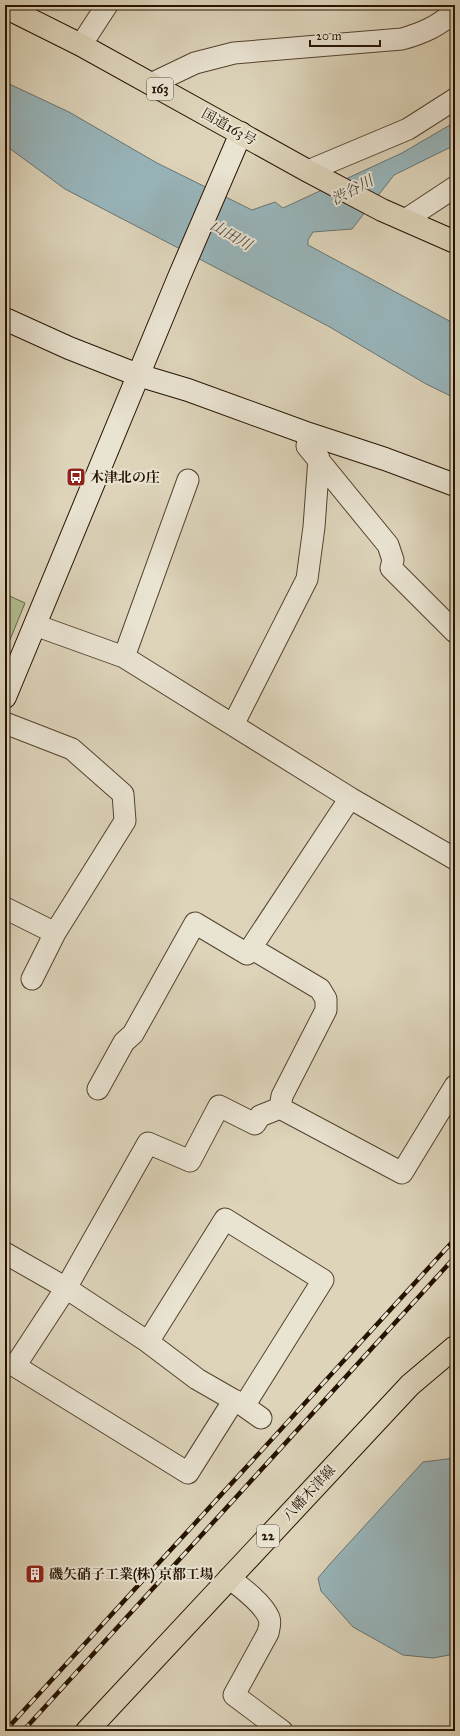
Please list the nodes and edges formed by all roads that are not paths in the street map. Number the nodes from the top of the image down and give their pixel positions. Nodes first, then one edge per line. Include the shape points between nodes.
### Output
1 (107, 5) edge
2 (5, 7) edge
3 (455, 11) edge
4 (81, 45) junction
5 (151, 84) junction
6 (455, 99) edge
7 (241, 133) junction
8 (311, 173) junction
9 (455, 188) edge
10 (405, 220) junction
11 (455, 242) edge
12 (5, 319) edge
13 (138, 375) junction
14 (308, 434) junction
15 (319, 458) junction
16 (188, 480) dead end
17 (455, 485) edge
18 (36, 625) junction
19 (455, 632) edge
20 (124, 657) junction
21 (5, 697) edge
22 (5, 723) edge
23 (233, 725) junction
24 (350, 798) junction
25 (455, 859) edge
26 (5, 908) edge
27 (55, 933) junction
28 (251, 948) junction
29 (32, 979) dead end
30 (455, 1086) edge
31 (98, 1089) dead end
32 (280, 1108) junction
33 (5, 1253) edge
34 (66, 1288) junction
35 (148, 1342) junction
36 (455, 1347) edge
37 (239, 1403) junction
38 (262, 1418) dead end
39 (229, 1578) junction
40 (89, 1730) edge
41 (282, 1731) edge

1 - 4 street
2 - 4 main road, 国道163号 / 163
3 - 5 street via 423,33 402,39 234,53 195,63
4 - 5 main road, 国道163号 / 163
5 - 7 main road, 国道163号 / 163
6 - 8 street via 408,129
7 - 8 main road, 国道163号 / 163
7 - 13 street
8 - 10 main road, 国道163号 / 163
9 - 10 street
10 - 11 main road, 国道163号 / 163
12 - 13 street
13 - 14 street via 188,390
13 - 18 street
14 - 15 street via 307,446
14 - 17 street
15 - 19 street via 388,545 393,560 391,568
15 - 23 street via 307,579
16 - 20 street
18 - 20 street
18 - 21 street
20 - 23 street
22 - 27 street via 72,749 123,794 125,821
23 - 24 street
24 - 25 street
24 - 28 street
26 - 27 street
27 - 29 street
28 - 31 street via 247,954 195,923 133,1034 124,1042
28 - 32 street via 320,989 326,999 326,1010 282,1096
30 - 32 street via 402,1173
32 - 34 street via 260,1116 256,1124 219,1106 190,1160 148,1143
33 - 34 street
34 - 35 street
34 - 37 street via 15,1366 188,1473
35 - 37 street via 196,1379
35 - 37 street via 225,1219 323,1280
36 - 39 main road, 八幡木津線 / 22 via 410,1385
37 - 38 street
39 - 40 main road, 八幡木津線 / 22
39 - 41 street via 265,1611 270,1625 234,1695

